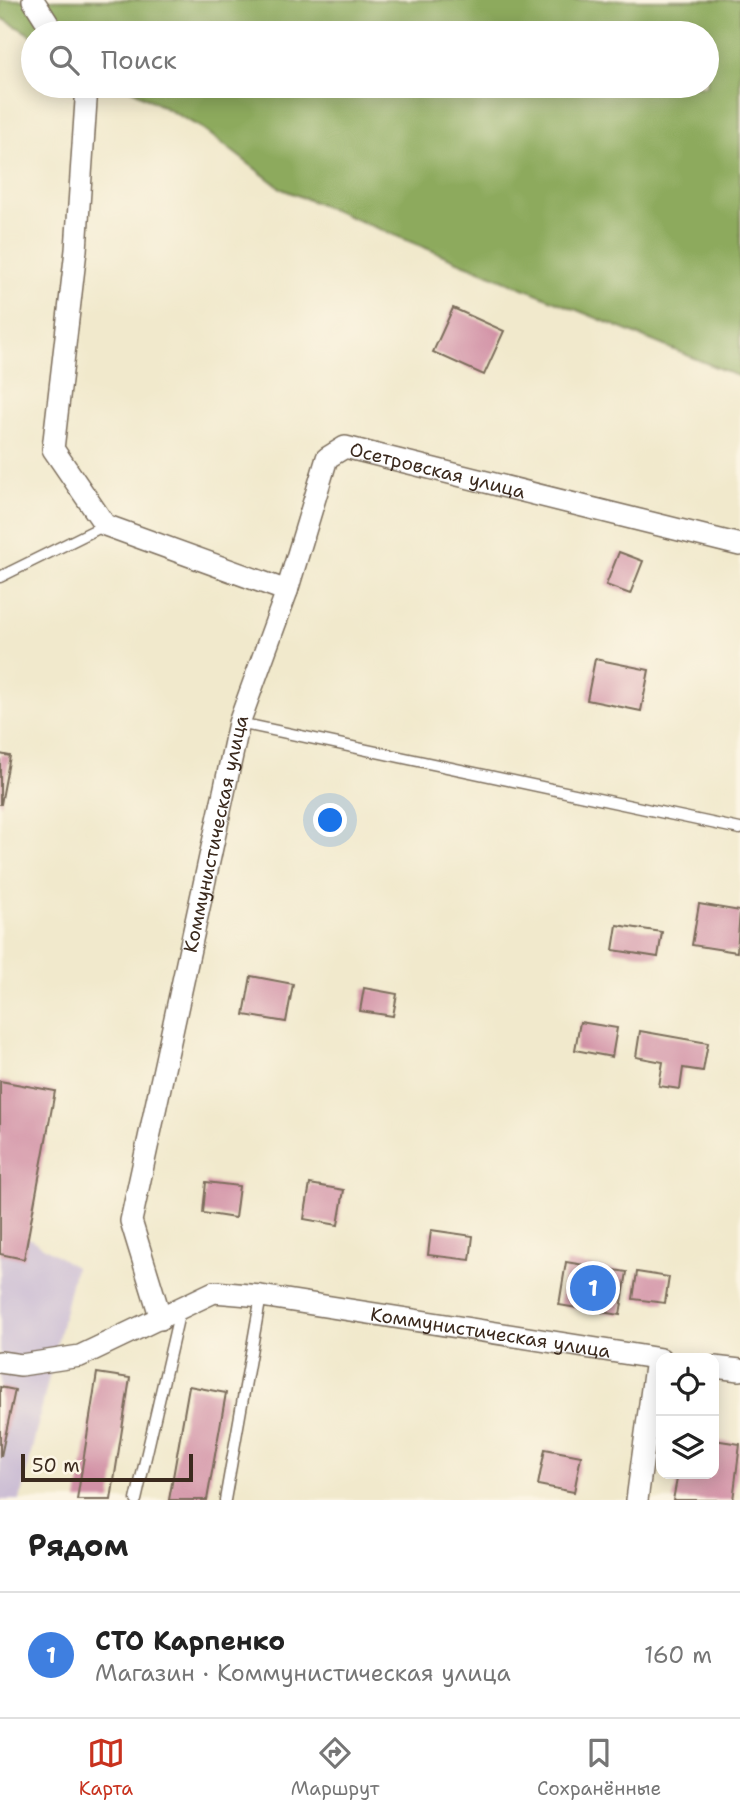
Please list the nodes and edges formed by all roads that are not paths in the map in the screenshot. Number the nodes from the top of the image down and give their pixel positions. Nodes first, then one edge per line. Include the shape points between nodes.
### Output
1 (33, 0) edge
2 (46, 21) edge
3 (86, 98) edge
4 (105, 525) junction
5 (740, 545) edge
6 (0, 576) edge
7 (287, 591) junction
8 (239, 723) junction
9 (740, 830) edge
10 (261, 1296) junction
11 (170, 1314) junction
12 (656, 1359) edge
13 (0, 1362) edge
14 (719, 1368) edge
15 (740, 1370) edge
16 (656, 1378) edge
17 (136, 1500) edge
18 (225, 1500) edge
19 (637, 1500) edge

1 - 2 street
3 - 4 street via 76,250 53,449
4 - 6 lane
4 - 7 street
5 - 7 street, Осетровская улица via 345,447 327,458
7 - 8 street, Осетровская улица
8 - 9 lane, Коммунистическая улица
8 - 11 street, Коммунистическая улица via 131,1221
10 - 11 street, Коммунистическая улица via 214,1292
10 - 12 street, Коммунистическая улица
10 - 18 lane
11 - 13 street, Коммунистическая улица via 80,1356 21,1365
11 - 17 lane
14 - 15 street
16 - 19 street

